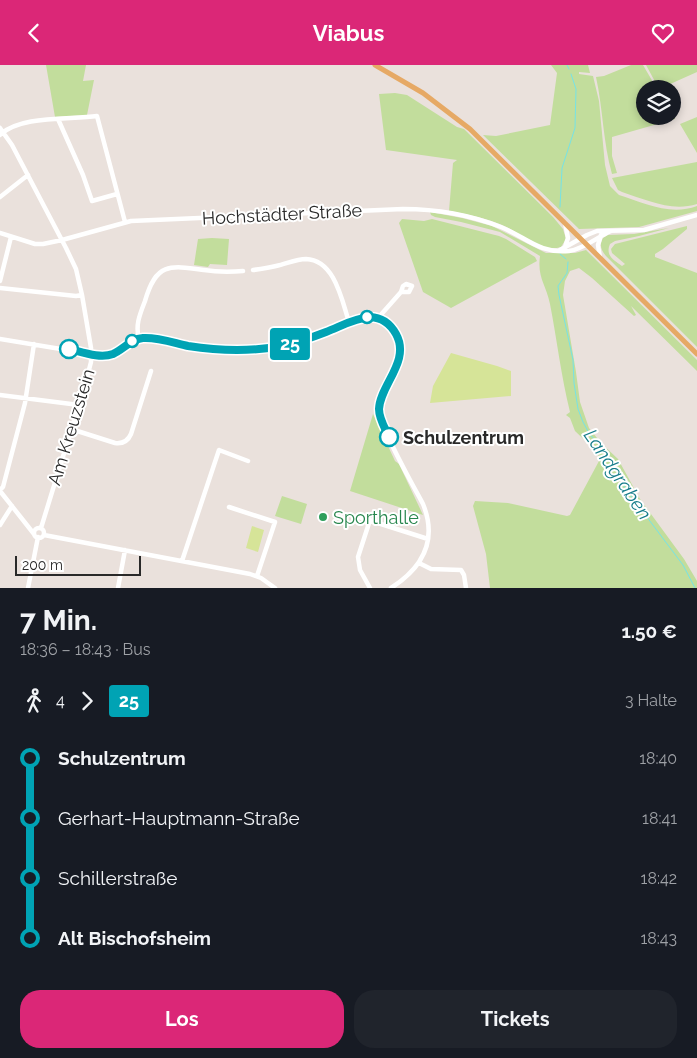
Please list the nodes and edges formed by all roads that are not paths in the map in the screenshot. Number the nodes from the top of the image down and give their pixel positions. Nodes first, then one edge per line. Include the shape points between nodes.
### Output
1 (375, 65) edge
2 (58, 119) junction
3 (1, 132) edge
4 (28, 175) junction
5 (117, 194) junction
6 (0, 197) edge
7 (697, 215) edge
8 (126, 222) junction
9 (564, 222) junction
10 (611, 231) junction
11 (0, 233) edge
12 (601, 235) junction
13 (11, 237) junction
14 (581, 238) junction
15 (62, 240) junction
16 (587, 244) junction
17 (562, 249) junction
18 (600, 257) junction
19 (253, 270) dead end
20 (243, 271) dead end
21 (0, 281) edge
22 (0, 287) edge
23 (401, 292) dead end
24 (82, 295) junction
25 (378, 318) junction
26 (349, 322) junction
27 (0, 339) edge
28 (139, 339) junction
29 (34, 344) junction
30 (91, 354) junction
31 (697, 354) edge
32 (150, 371) dead end
33 (0, 395) edge
34 (26, 397) junction
35 (79, 405) junction
36 (71, 429) junction
37 (248, 461) dead end
38 (0, 490) edge
39 (12, 506) junction
40 (229, 507) dead end
41 (360, 517) dead end
42 (370, 520) junction
43 (24, 521) junction
44 (0, 525) edge
45 (39, 528) junction
46 (44, 535) junction
47 (36, 536) junction
48 (428, 539) junction
49 (125, 550) junction
50 (182, 561) junction
51 (419, 563) junction
52 (257, 576) junction
53 (395, 587) edge
54 (28, 588) edge
55 (118, 588) edge
56 (274, 588) edge
57 (370, 588) edge
58 (466, 588) edge

1 - 9 main road via 423,93 470,129
2 - 3 street via 22,124
2 - 5 street via 92,201
2 - 5 street via 97,116
3 - 4 street, Am Kreuzstein
4 - 6 street
4 - 15 street, Am Kreuzstein
5 - 8 street
7 - 10 street via 644,230
8 - 15 street, Hochstädter Straße
8 - 17 street, Hochstädter Straße via 413,209 476,219 505,229 543,249
9 - 14 main road
9 - 17 street via 568,238
10 - 12 street, Hochstädter Straße
10 - 14 street via 597,231
11 - 13 street, Hochstädter Straße
12 - 16 street, Hochstädter Straße
12 - 18 street via 598,242
13 - 15 street, Hochstädter Straße via 38,244
13 - 21 street
14 - 16 main road
14 - 17 street
15 - 24 street, Am Kreuzstein via 74,262
16 - 17 street, Hochstädter Straße via 572,250
16 - 18 main road
18 - 31 main road
19 - 26 street via 302,259 316,261 334,280
20 - 28 street via 178,267 160,273 152,281 137,325
22 - 24 street
23 - 25 street
24 - 30 street, Am Kreuzstein
25 - 26 street via 366,317
25 - 48 street via 396,333 400,350 394,373 380,402 379,413 426,510
26 - 28 street via 304,340 255,349 212,349
27 - 29 street
28 - 30 street via 111,355
29 - 30 street
29 - 34 street
30 - 35 street, Am Kreuzstein
32 - 36 street via 126,441 115,443
33 - 34 street
34 - 35 street
34 - 38 street
35 - 36 street, Am Kreuzstein
36 - 45 street, Am Kreuzstein
37 - 50 street via 219,450
38 - 39 street
39 - 43 street
39 - 44 street
40 - 52 street via 275,522
41 - 42 street
42 - 48 street
42 - 57 street via 358,557 360,570
43 - 45 street
43 - 47 street
45 - 46 street
45 - 47 street, Am Kreuzstein
46 - 47 street
46 - 49 street
47 - 54 street
48 - 51 street
49 - 50 street
49 - 55 street
50 - 52 street
51 - 53 street
51 - 58 street via 431,569 461,570
52 - 56 street

